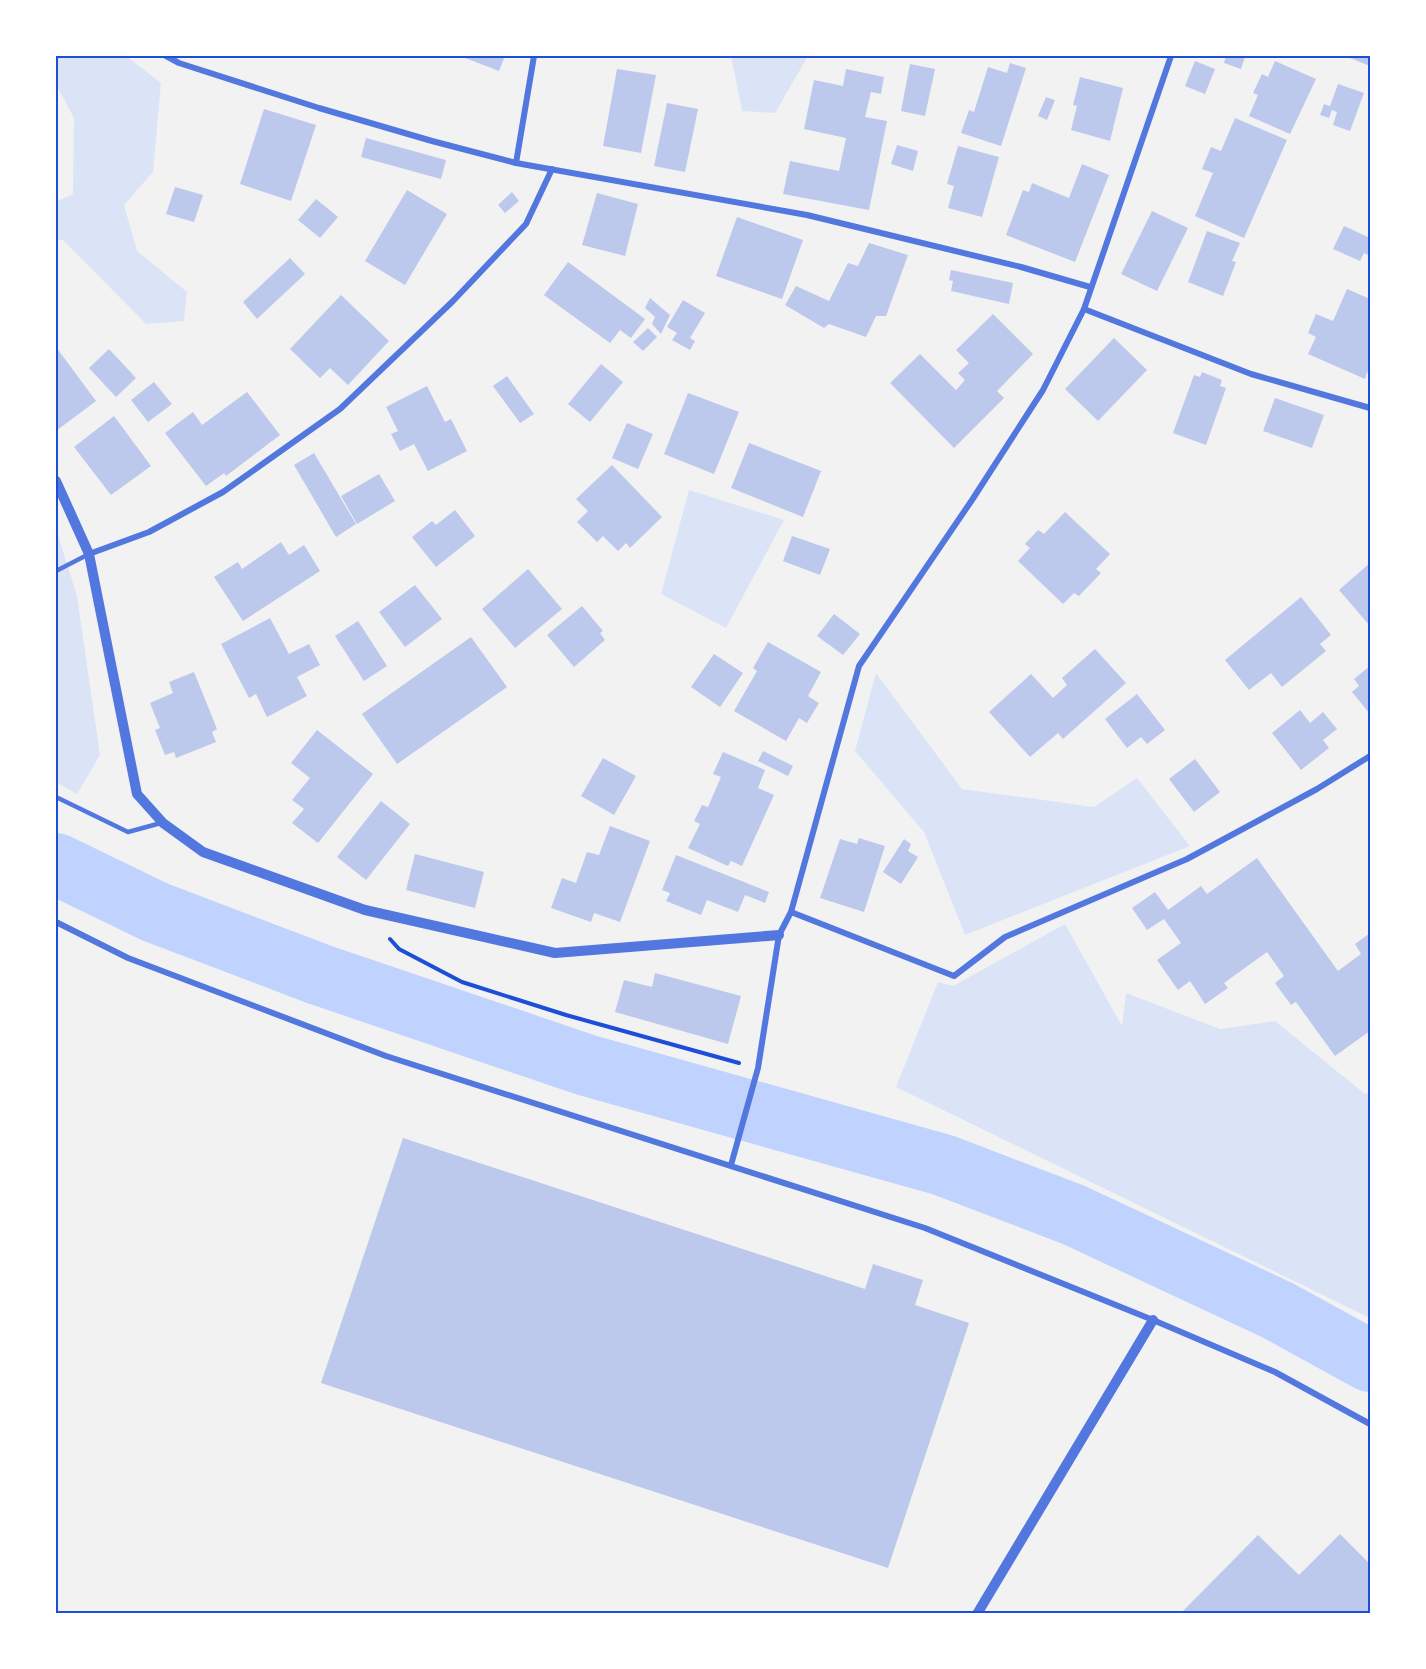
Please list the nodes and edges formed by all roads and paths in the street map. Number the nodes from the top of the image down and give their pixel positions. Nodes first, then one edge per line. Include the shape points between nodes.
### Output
1 (166, 56) edge
2 (534, 56) edge
3 (1171, 56) edge
4 (516, 163) junction
5 (552, 170) junction
6 (1090, 287) junction
7 (1084, 309) junction
8 (1371, 408) edge
9 (56, 481) edge
10 (89, 554) junction
11 (56, 572) edge
12 (1371, 756) edge
13 (56, 797) edge
14 (163, 822) junction
15 (365, 910) junction
16 (791, 912) junction
17 (56, 922) edge
18 (780, 935) junction
19 (758, 1068) junction
20 (731, 1165) junction
21 (1153, 1320) junction
22 (1371, 1424) edge
23 (978, 1614) edge

1 - 4 street via 319,108
2 - 4 street
3 - 6 street
4 - 5 street
5 - 6 street via 807,215
5 - 10 street via 526,224 453,301 340,409 224,492 149,532
6 - 7 street
7 - 8 street via 1251,374
7 - 16 street via 1043,390 859,666
9 - 10 street
10 - 11 lane
10 - 14 street via 137,794
12 - 16 street via 1188,859 1005,937 954,975
13 - 14 lane via 128,832
14 - 15 street via 203,852
15 - 18 street via 555,954
15 - 19 path via 399,950 462,982
16 - 18 street
17 - 20 street via 128,957 386,1056
18 - 19 street
19 - 20 street
20 - 21 street via 925,1228
21 - 22 street via 1275,1372
21 - 23 street

